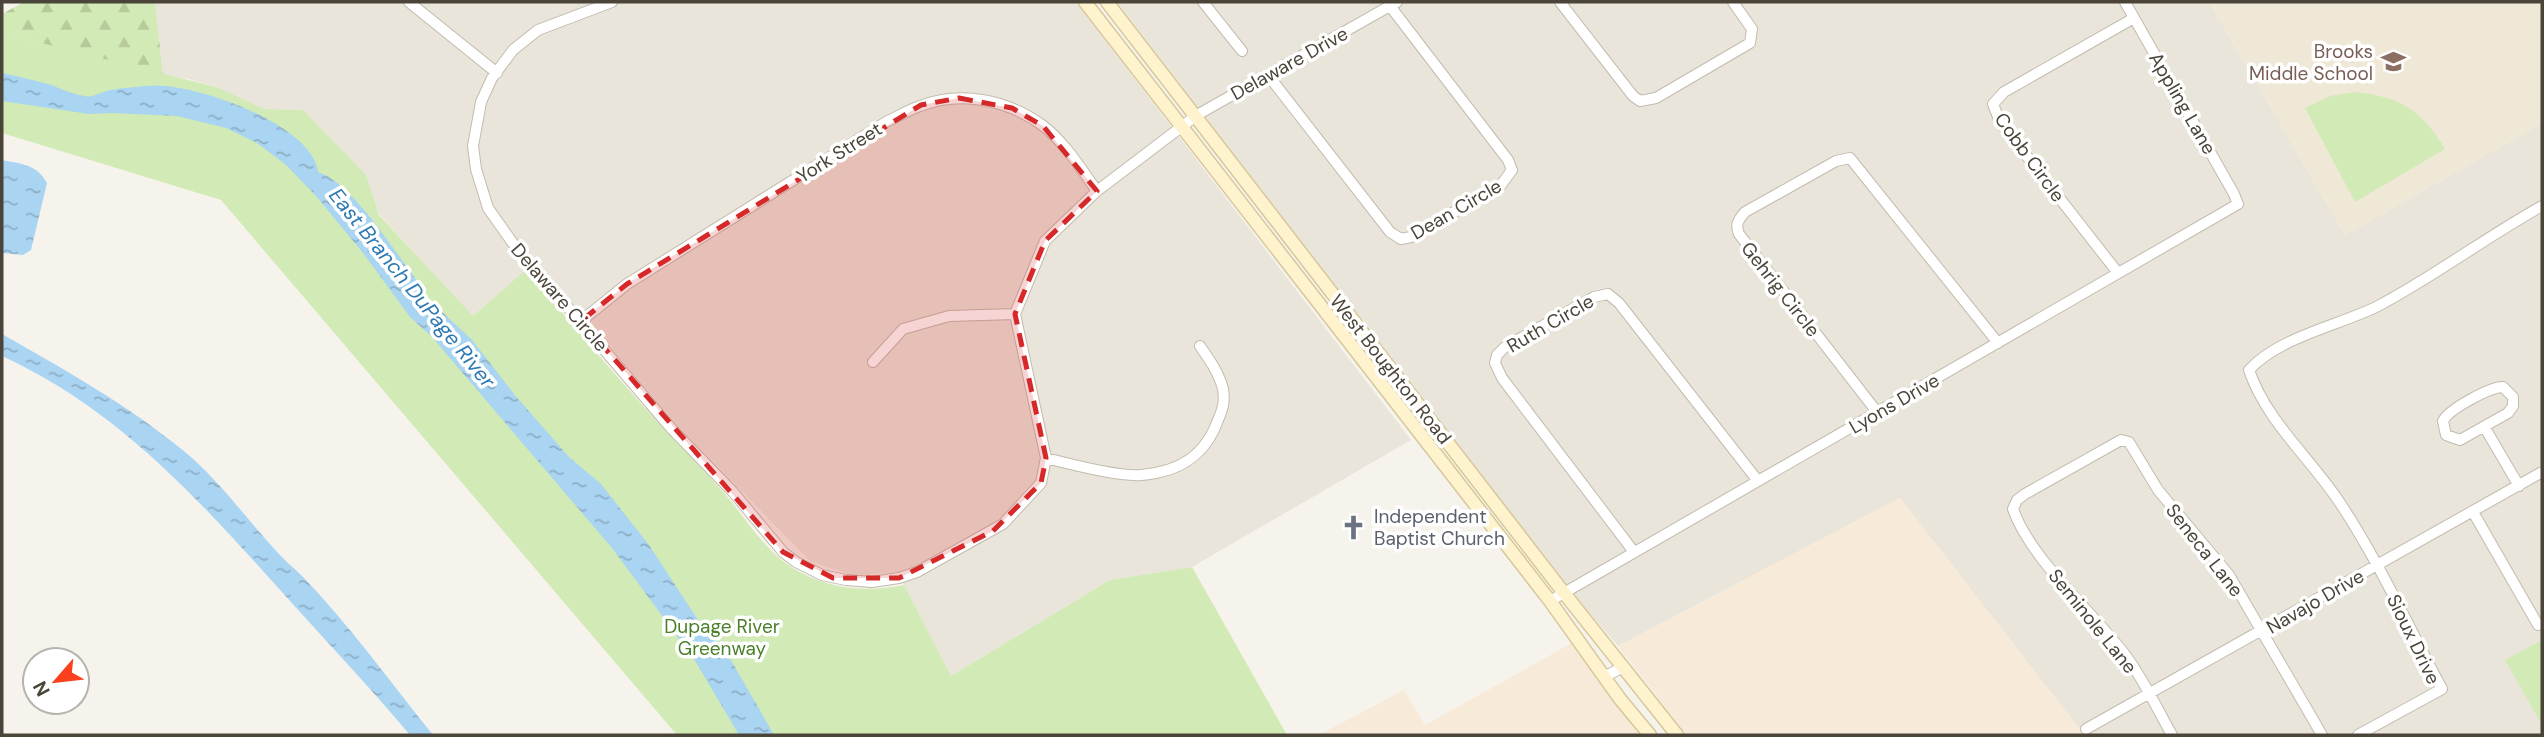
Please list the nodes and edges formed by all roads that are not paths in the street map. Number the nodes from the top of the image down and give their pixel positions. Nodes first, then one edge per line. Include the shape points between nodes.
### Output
1 (409, 2) edge
2 (612, 2) edge
3 (1085, 2) edge
4 (1107, 2) edge
5 (1203, 2) edge
6 (1560, 2) edge
7 (1733, 2) edge
8 (2125, 2) edge
9 (1393, 4) edge
10 (2134, 18) junction
11 (1242, 51) dead end
12 (497, 73) junction
13 (1268, 75) junction
14 (1197, 115) junction
15 (1182, 126) junction
16 (1097, 191) junction
17 (2238, 204) joint
18 (2542, 206) edge
19 (2118, 274) junction
20 (1014, 314) junction
21 (581, 321) junction
22 (1998, 343) junction
23 (1200, 346) dead end
24 (873, 362) dead end
25 (1877, 412) junction
26 (2485, 428) junction
27 (1046, 458) junction
28 (2542, 472) edge
29 (1758, 481) junction
30 (2519, 486) junction
31 (1486, 492) junction
32 (1470, 499) junction
33 (2013, 509) joint
34 (2473, 512) junction
35 (1634, 552) junction
36 (2377, 566) junction
37 (1564, 593) junction
38 (1550, 601) junction
39 (2538, 625) dead end
40 (2264, 631) junction
41 (1623, 667) junction
42 (1604, 677) junction
43 (2149, 695) junction
44 (2086, 729) dead end
45 (1650, 735) edge
46 (1677, 735) edge
47 (2172, 735) edge
48 (2322, 735) edge
49 (2358, 735) edge

1 - 12 street
2 - 12 street, Delaware Circle via 538,30 513,50
3 - 15 main road, West Boughton Road
4 - 14 main road, West Boughton Road
5 - 11 street
6 - 7 street via 1640,101 1656,98 1750,43 1752,29
8 - 10 street, Appling Lane
9 - 13 street, Delaware Drive
9 - 13 street, Dean Circle via 1512,170 1502,185 1411,237 1401,239 1391,232
10 - 17 street, Appling Lane
10 - 19 street, Cobb Circle via 2004,92 1993,104 2000,122
12 - 21 street, Delaware Circle via 481,102 473,146 488,208
13 - 14 street, Delaware Drive
14 - 15 street, Delaware Drive
14 - 31 main road, West Boughton Road
15 - 16 street
15 - 32 main road, West Boughton Road
16 - 20 street via 1045,241
16 - 21 street, York Street via 1043,126 1012,108 989,100 959,98 921,105 886,122 639,277
17 - 19 street, Lyons Drive
18 - 36 street, Sioux Drive via 2443,269 2375,307 2296,339 2249,370 2276,425 2301,450 2341,505
19 - 22 street, Lyons Drive
20 - 24 street via 949,316 903,329
20 - 27 street
21 - 27 street, Delaware Circle via 783,552 833,578 872,582 936,564 993,531 1041,483
22 - 25 street, Lyons Drive
22 - 25 street, Gehrig Circle via 1850,158 1836,161 1745,212 1736,228
23 - 27 street via 1214,368 1224,405 1205,446 1190,462 1139,476
25 - 29 street, Lyons Drive
26 - 26 street via 2455,440 2446,435 2443,421 2448,413 2494,388 2507,390 2513,397 2511,410
26 - 30 street
28 - 30 street, Navajo Drive
29 - 35 street, Lyons Drive
29 - 35 street, Ruth Circle via 1608,294 1594,297 1505,347 1495,362 1502,378
30 - 34 street, Navajo Drive
31 - 32 street
31 - 37 main road, West Boughton Road
32 - 38 main road, West Boughton Road
33 - 40 street, Seneca Lane via 2025,494 2126,439 2158,491 2229,575
33 - 43 street, Seminole Lane via 2028,540 2127,658
34 - 36 street, Navajo Drive
34 - 39 street
35 - 37 street, Lyons Drive
36 - 40 street, Navajo Drive
36 - 49 street, Sioux Drive via 2442,689
37 - 38 street, Lyons Drive
37 - 41 main road, West Boughton Road
38 - 42 main road, West Boughton Road
40 - 43 street, Navajo Drive
40 - 48 street, Seneca Lane
41 - 42 street
41 - 46 main road, West Boughton Road
42 - 45 main road, West Boughton Road
43 - 44 street, Navajo Drive
43 - 47 street, Seminole Lane

